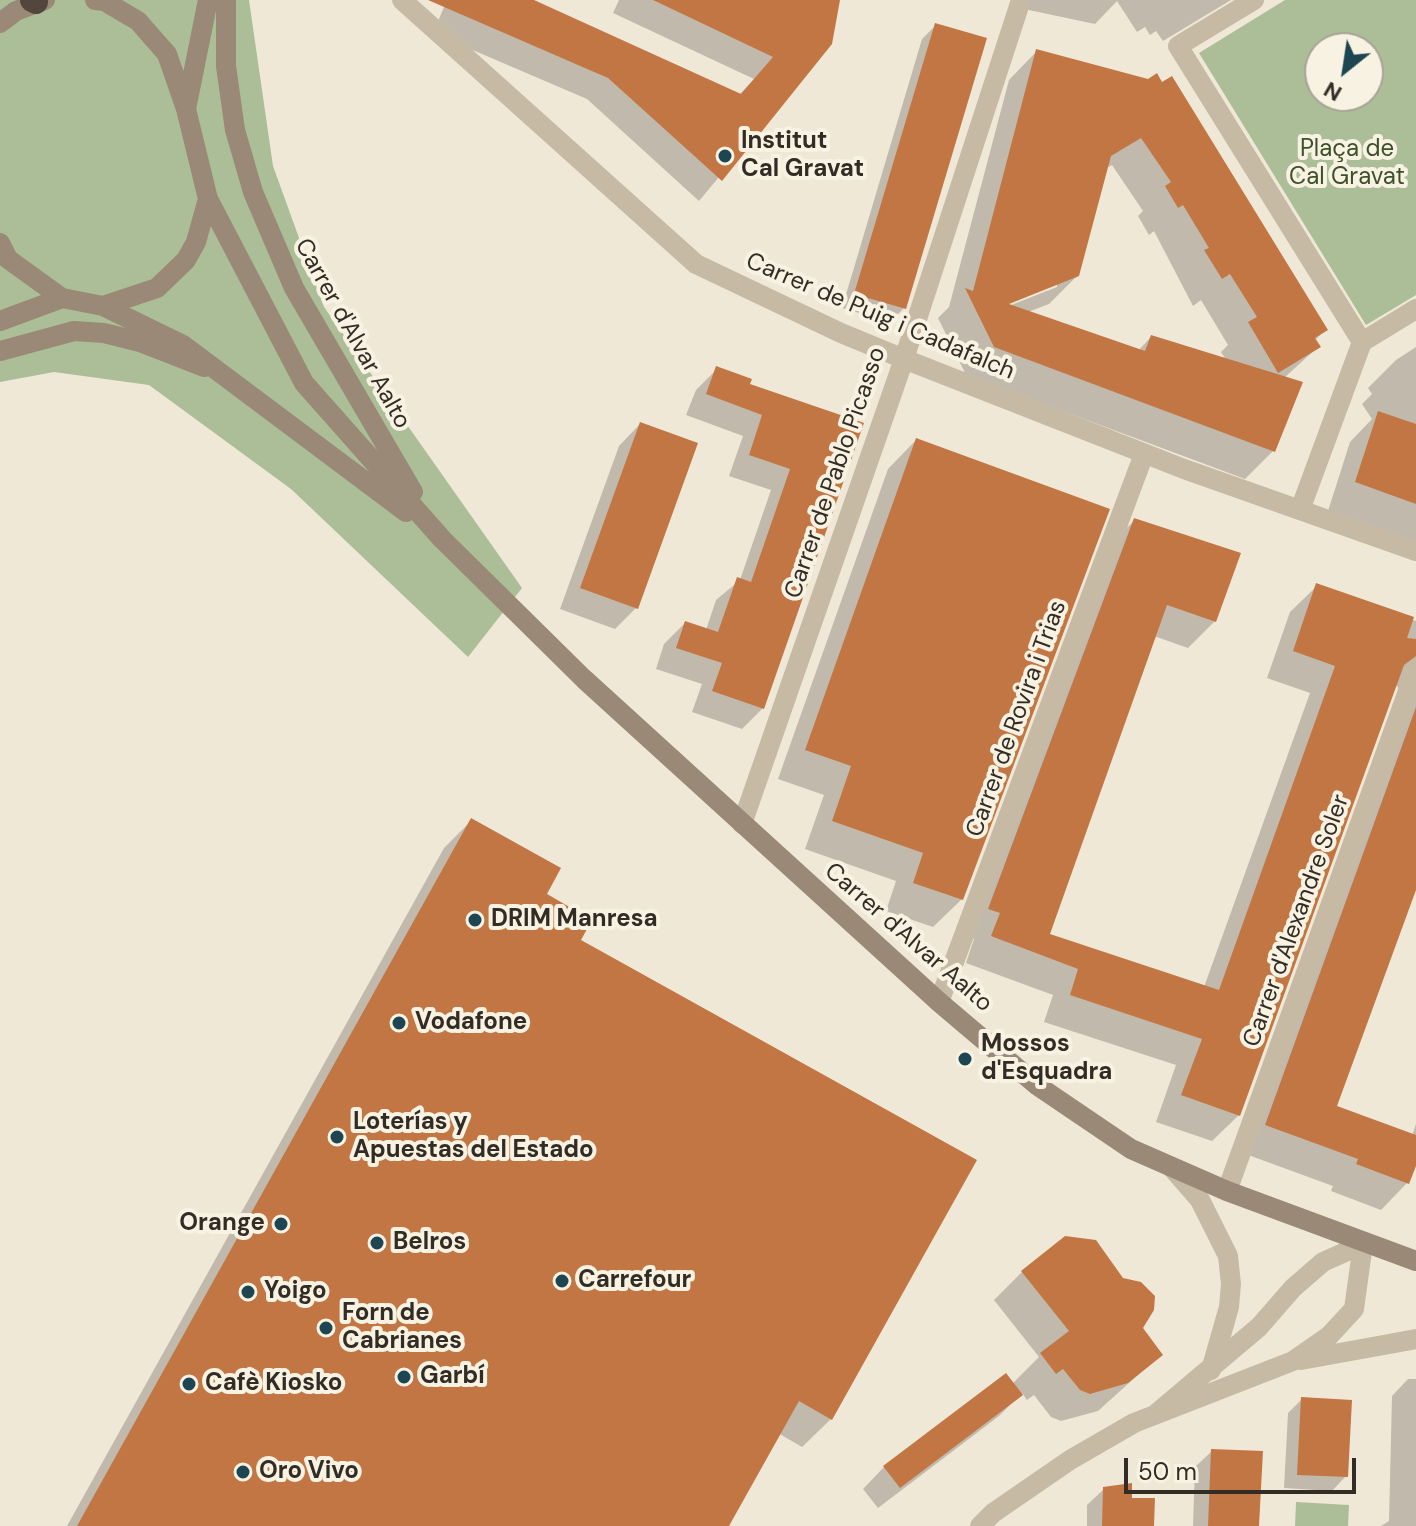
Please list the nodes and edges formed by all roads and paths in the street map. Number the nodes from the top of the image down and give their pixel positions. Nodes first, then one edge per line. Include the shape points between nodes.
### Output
1 (95, 0) edge
2 (208, 0) edge
3 (226, 0) edge
4 (402, 0) edge
5 (1021, 0) edge
6 (1254, 0) edge
7 (38, 1) edge
8 (0, 23) edge
9 (186, 109) junction
10 (208, 199) junction
11 (0, 243) edge
12 (62, 298) junction
13 (103, 306) junction
14 (1416, 309) edge
15 (0, 321) edge
16 (1362, 342) junction
17 (0, 351) edge
18 (904, 359) junction
19 (223, 373) junction
20 (1144, 454) junction
21 (1300, 510) junction
22 (442, 539) junction
23 (1416, 551) edge
24 (1416, 669) edge
25 (742, 824) junction
26 (939, 1002) junction
27 (1173, 1169) junction
28 (1227, 1191) junction
29 (1363, 1244) junction
30 (1411, 1255) edge
31 (1416, 1339) edge
32 (1293, 1361) junction
33 (1210, 1372) junction
34 (1156, 1414) junction
35 (980, 1526) edge

1 - 9 street, Carrer d'Alvar Aalto via 138,21 152,35 167,54
2 - 9 street
3 - 22 street, Carrer d'Alvar Aalto via 226,66 235,130 271,239 323,339
4 - 18 street, Carrer de Puig i Cadafalch via 696,264
5 - 18 street, Carrer de Pablo Picasso
6 - 16 street via 1178,46
7 - 8 street
9 - 10 street, Carrer d'Alvar Aalto
10 - 13 street via 186,260 157,288
10 - 22 street, Carrer d'Alvar Aalto via 304,383
11 - 12 street via 8,259
12 - 13 street
12 - 15 street
13 - 19 street, Carrer d'Alvar Aalto via 183,345
14 - 16 street
16 - 21 street
17 - 19 street via 74,331 104,333
18 - 20 street, Carrer de Puig i Cadafalch
18 - 25 street, Carrer de Pablo Picasso
19 - 22 street, Carrer d'Alvar Aalto
20 - 21 street, Carrer de Puig i Cadafalch
20 - 26 street, Carrer de Rovira i Trias
21 - 23 street, Carrer de Puig i Cadafalch
22 - 25 street, Carrer d'Alvar Aalto
24 - 28 street, Carrer d'Alexandre Soler
25 - 26 street, Carrer d'Alvar Aalto
26 - 27 street, Carrer d'Alvar Aalto via 1038,1086 1131,1149
27 - 28 street, Carrer d'Alvar Aalto
27 - 33 street via 1200,1200 1228,1256 1229,1307
28 - 29 street, Carrer d'Alvar Aalto
29 - 30 street, Carrer d'Alvar Aalto
29 - 32 street via 1354,1309 1342,1325
29 - 33 street via 1323,1262
31 - 32 street
32 - 34 street
33 - 34 street
34 - 35 street via 1070,1460

